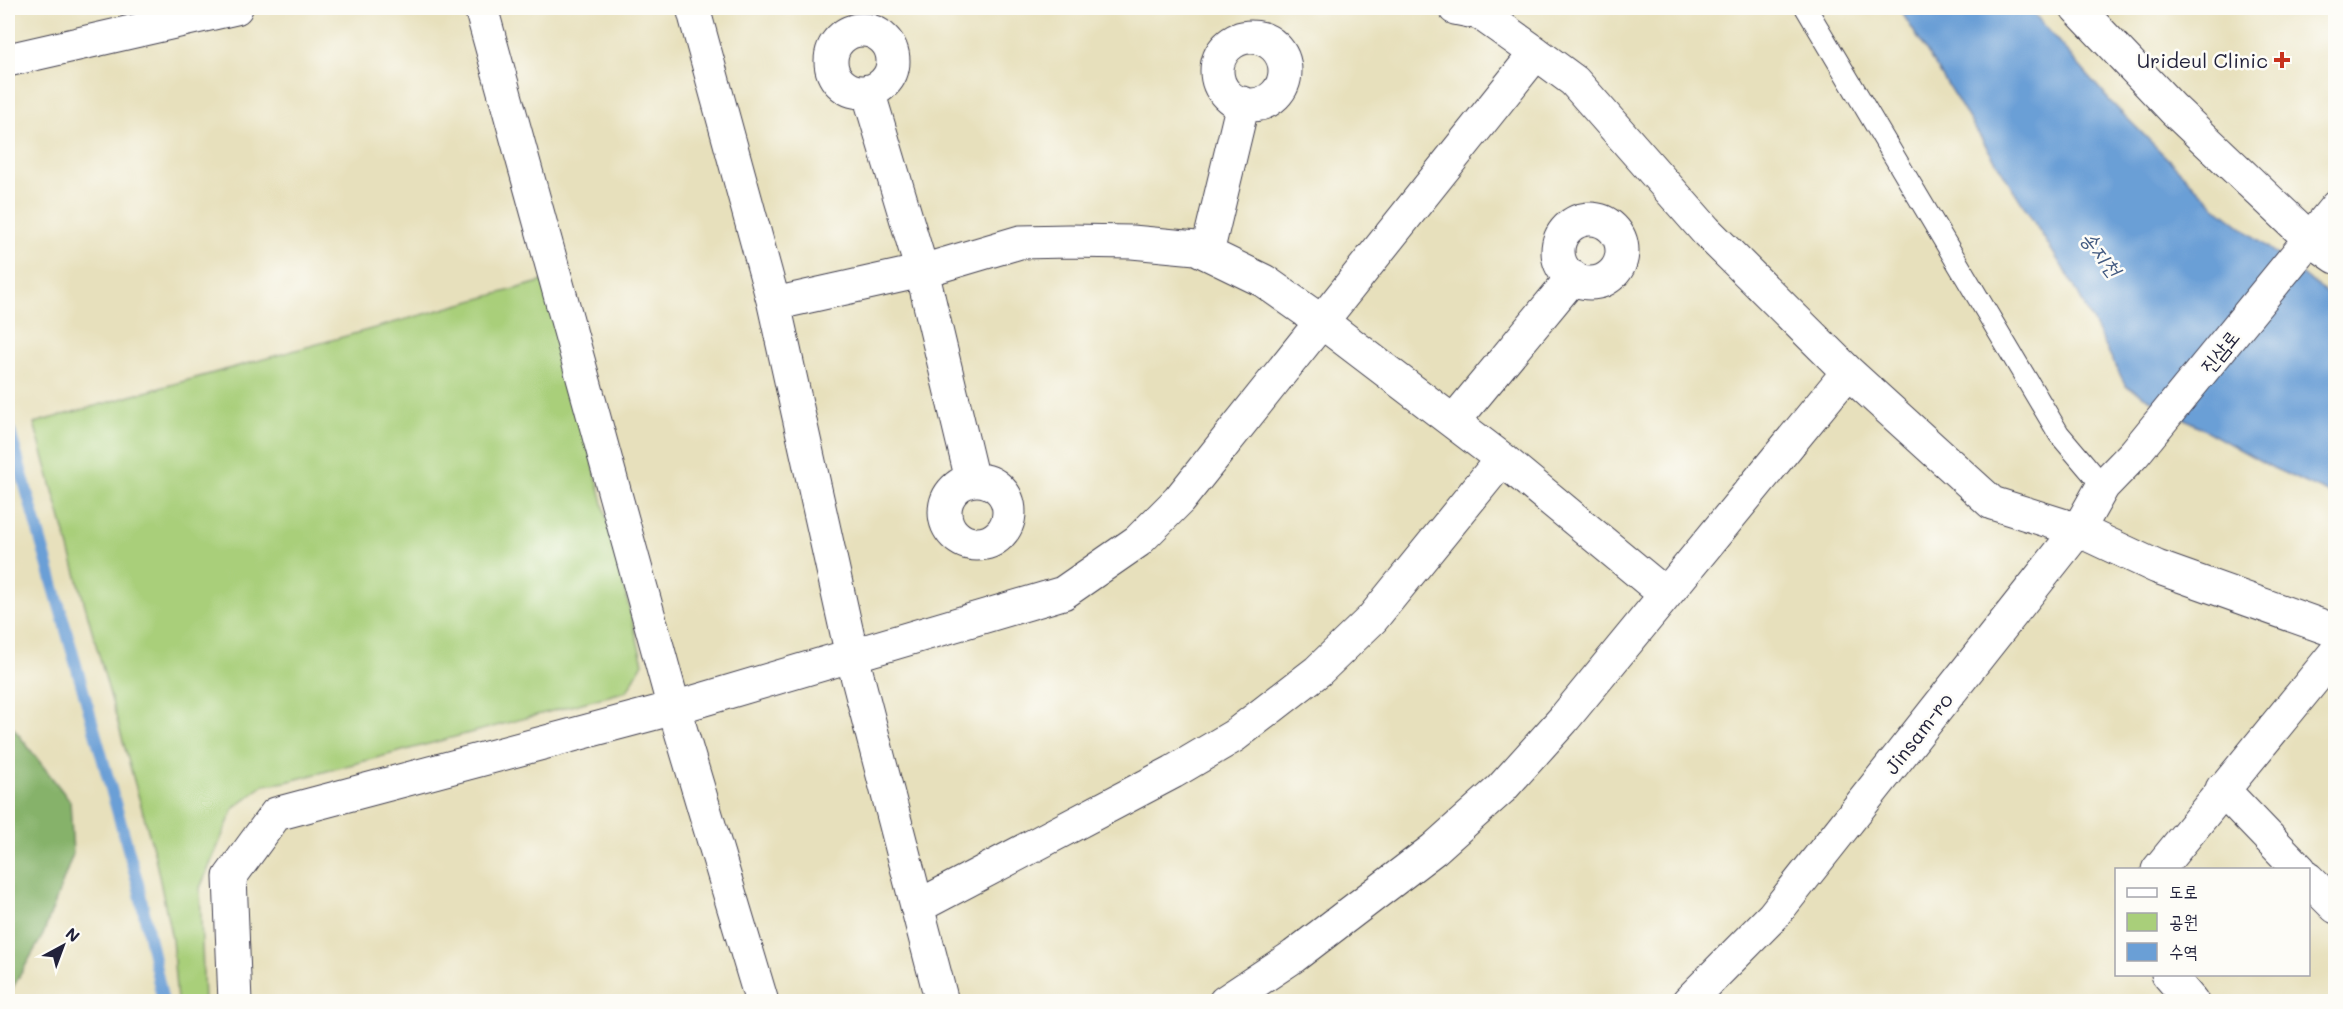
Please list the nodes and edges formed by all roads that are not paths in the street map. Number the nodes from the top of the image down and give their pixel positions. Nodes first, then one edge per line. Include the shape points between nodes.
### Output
1 (236, 8) edge
2 (481, 8) edge
3 (693, 8) edge
4 (1455, 8) edge
5 (1806, 8) edge
6 (2077, 8) edge
7 (1536, 53) junction
8 (8, 60) edge
9 (868, 91) dead end
10 (1243, 103) dead end
11 (2336, 207) edge
12 (2316, 248) edge
13 (1207, 253) junction
14 (921, 271) junction
15 (1573, 277) dead end
16 (774, 304) junction
17 (1322, 322) junction
18 (1848, 372) junction
19 (1454, 421) junction
20 (2134, 454) joint
21 (1503, 459) junction
22 (972, 480) dead end
23 (2103, 486) junction
24 (2078, 530) junction
25 (1665, 594) junction
26 (2336, 631) edge
27 (2336, 652) edge
28 (852, 656) junction
29 (674, 708) junction
30 (2222, 789) junction
31 (2160, 868) edge
32 (2298, 868) edge
33 (2310, 881) edge
34 (917, 907) junction
35 (2336, 907) edge
36 (2169, 976) edge
37 (235, 1002) edge
38 (762, 1002) edge
39 (942, 1002) edge
40 (1225, 1002) edge
41 (1688, 1002) edge
42 (2192, 1002) edge

1 - 8 street
2 - 29 street
3 - 16 street
4 - 7 street via 1480,13
5 - 23 lane via 2059,434
6 - 12 street via 2173,109
7 - 17 street
7 - 18 street via 1574,81 1706,231
9 - 14 street
10 - 13 street
11 - 12 street
12 - 20 street, 진삼로
13 - 14 street via 1196,248 1132,242 1020,242
13 - 17 street via 1264,281
14 - 16 street
14 - 22 street
15 - 19 street
16 - 28 street
17 - 19 street
17 - 28 street via 1179,500 1138,541 1063,593
18 - 24 street via 1992,503
18 - 25 street
19 - 21 street
20 - 23 street, Jinsam-ro
21 - 25 street
21 - 34 street via 1372,619 1318,671 1234,736
23 - 24 street, Jinsam-ro
24 - 26 street via 2157,567
24 - 41 street, Jinsam-ro via 1773,916
25 - 40 street via 1563,720 1501,789 1434,849 1294,956
27 - 30 street
28 - 29 street
28 - 34 street
29 - 37 street via 276,814 230,877
29 - 38 street
30 - 31 street
30 - 32 street
33 - 35 street
34 - 39 street
36 - 42 street

